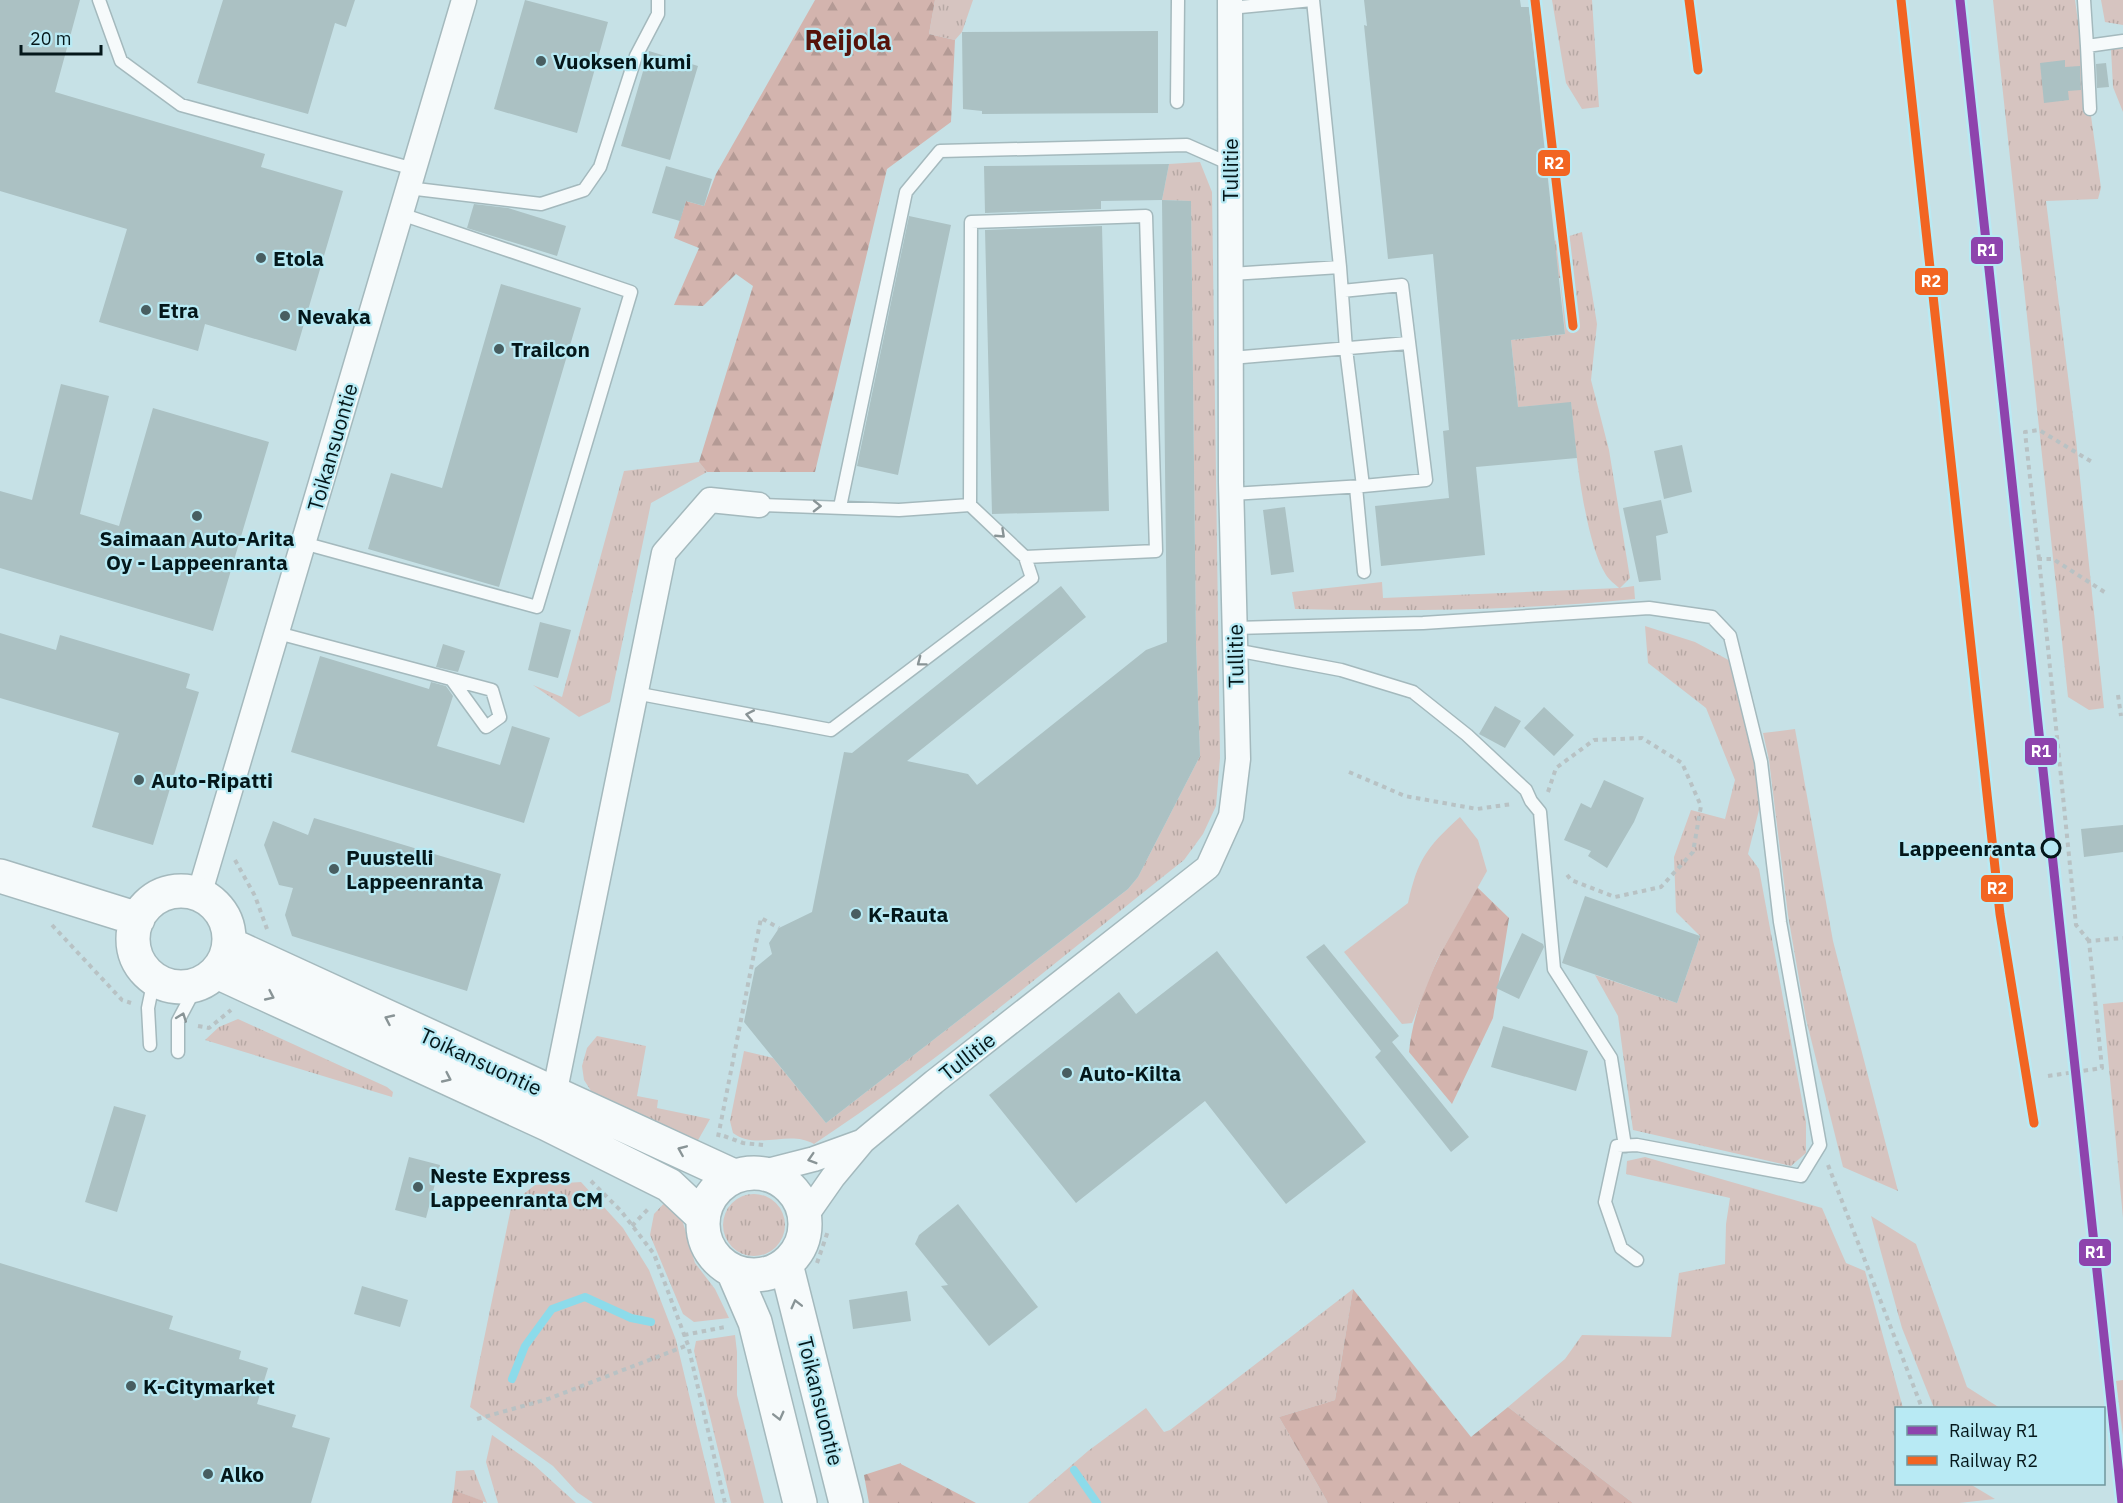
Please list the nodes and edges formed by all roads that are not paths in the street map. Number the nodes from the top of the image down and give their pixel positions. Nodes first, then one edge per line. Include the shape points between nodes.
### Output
1 (99, 0) edge
2 (464, 0) edge
3 (658, 0) edge
4 (1178, 0) edge
5 (1313, 0) edge
6 (2084, 0) edge
7 (1230, 4) edge
8 (2123, 41) edge
9 (2087, 46) junction
10 (1177, 102) dead end
11 (2090, 109) dead end
12 (1230, 164) junction
13 (411, 178) junction
14 (401, 214) junction
15 (1340, 267) junction
16 (1231, 274) junction
17 (1342, 291) junction
18 (1408, 343) junction
19 (1346, 349) junction
20 (1231, 358) junction
21 (1359, 487) junction
22 (1232, 494) junction
23 (759, 505) joint
24 (970, 505) junction
25 (840, 507) junction
26 (303, 543) junction
27 (1025, 557) junction
28 (1364, 572) dead end
29 (277, 633) junction
30 (1235, 639) junction
31 (452, 680) dead end
32 (635, 693) junction
33 (1, 879) edge
34 (199, 895) junction
35 (138, 918) junction
36 (232, 981) junction
37 (151, 994) junction
38 (150, 1045) dead end
39 (178, 1052) dead end
40 (554, 1095) junction
41 (863, 1141) junction
42 (1625, 1146) junction
43 (747, 1175) junction
44 (703, 1217) junction
45 (805, 1217) junction
46 (1637, 1260) dead end
47 (786, 1264) junction
48 (733, 1271) junction
49 (801, 1503) edge
50 (846, 1503) edge

1 - 13 lane via 121,61 181,105
2 - 13 street, Toikansuontie
3 - 13 lane via 658,14 636,56 600,167 584,190 541,204
4 - 10 lane
5 - 7 lane
5 - 15 lane
6 - 9 lane
7 - 12 street, Tullitie
8 - 9 lane
9 - 11 lane
12 - 16 street, Tullitie
12 - 25 lane via 1187,145 940,151 906,192
13 - 14 street, Toikansuontie
14 - 26 street, Toikansuontie
14 - 26 lane via 631,292 537,607
15 - 16 lane
15 - 17 lane
16 - 20 street, Tullitie
17 - 18 lane via 1402,285
17 - 19 lane
18 - 19 lane
18 - 21 lane via 1426,480
19 - 20 lane
19 - 21 lane
20 - 22 street, Tullitie
21 - 22 lane
21 - 28 lane
22 - 30 street, Tullitie
23 -> 25 lane
23 - 32 street via 710,500 664,554
24 - 25 lane via 899,510
24 -> 27 lane
24 - 27 lane via 971,222 1146,216 1156,551
26 - 29 street, Toikansuontie
27 -> 32 lane via 1032,578 831,730
29 - 31 lane
29 - 34 street, Toikansuontie
30 - 41 street, Tullitie via 1238,759 1231,816 1208,867
30 - 42 lane via 1413,692 1526,790 1540,812 1554,969 1611,1058
30 - 42 lane via 1649,608 1712,617 1730,636 1761,762 1780,922 1820,1145 1801,1176 1637,1145
32 - 40 street
33 - 35 main road
34 - 35 main road via 171,892 157,898
34 - 36 main road via 210,901 225,920
35 - 37 main road via 135,952
36 - 37 main road via 175,987
39 -> 36 lane via 178,1021
40 -> 36 main road, Toikansuontie
36 -> 44 main road, Toikansuontie via 547,1124 669,1185
37 - 38 lane
43 -> 40 main road, Toikansuontie
41 -> 43 street, Tullitie via 814,1159
41 - 45 street, Tullitie
42 - 46 lane via 1617,1146 1605,1202 1621,1248
43 - 44 main road via 713,1192
43 - 45 main road via 776,1178 790,1188
44 - 48 main road via 709,1249
45 - 47 main road via 798,1251
47 - 48 main road via 761,1275
50 -> 47 main road, Toikansuontie
48 -> 49 main road via 754,1322

